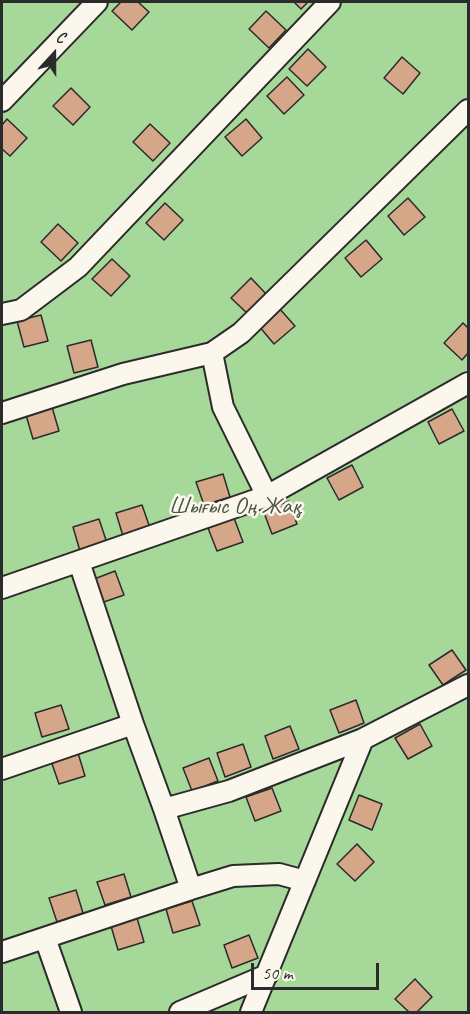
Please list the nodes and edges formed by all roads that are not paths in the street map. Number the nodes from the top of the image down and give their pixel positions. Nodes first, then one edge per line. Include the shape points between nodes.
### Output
1 (97, 2) edge
2 (330, 2) edge
3 (2, 101) edge
4 (468, 110) edge
5 (2, 314) edge
6 (212, 353) junction
7 (468, 382) edge
8 (2, 413) edge
9 (267, 496) junction
10 (79, 562) junction
11 (2, 588) edge
12 (468, 685) edge
13 (133, 724) junction
14 (363, 739) junction
15 (2, 770) edge
16 (164, 809) junction
17 (305, 881) junction
18 (191, 889) junction
19 (45, 938) junction
20 (2, 952) edge
21 (267, 975) junction
22 (71, 1012) edge
23 (180, 1012) edge
24 (251, 1012) edge

1 - 3 lane
2 - 5 lane via 78,267 21,310
4 - 6 lane via 241,333
6 - 8 lane via 123,374
6 - 9 lane via 223,407
7 - 9 lane
9 - 10 lane
10 - 11 lane
10 - 13 lane
12 - 14 lane
13 - 15 lane
13 - 16 lane
14 - 16 lane via 229,791
14 - 17 lane
16 - 18 lane
17 - 18 lane via 279,874 233,876
17 - 21 lane
18 - 19 lane
19 - 20 lane
19 - 22 lane
21 - 23 lane
21 - 24 lane

